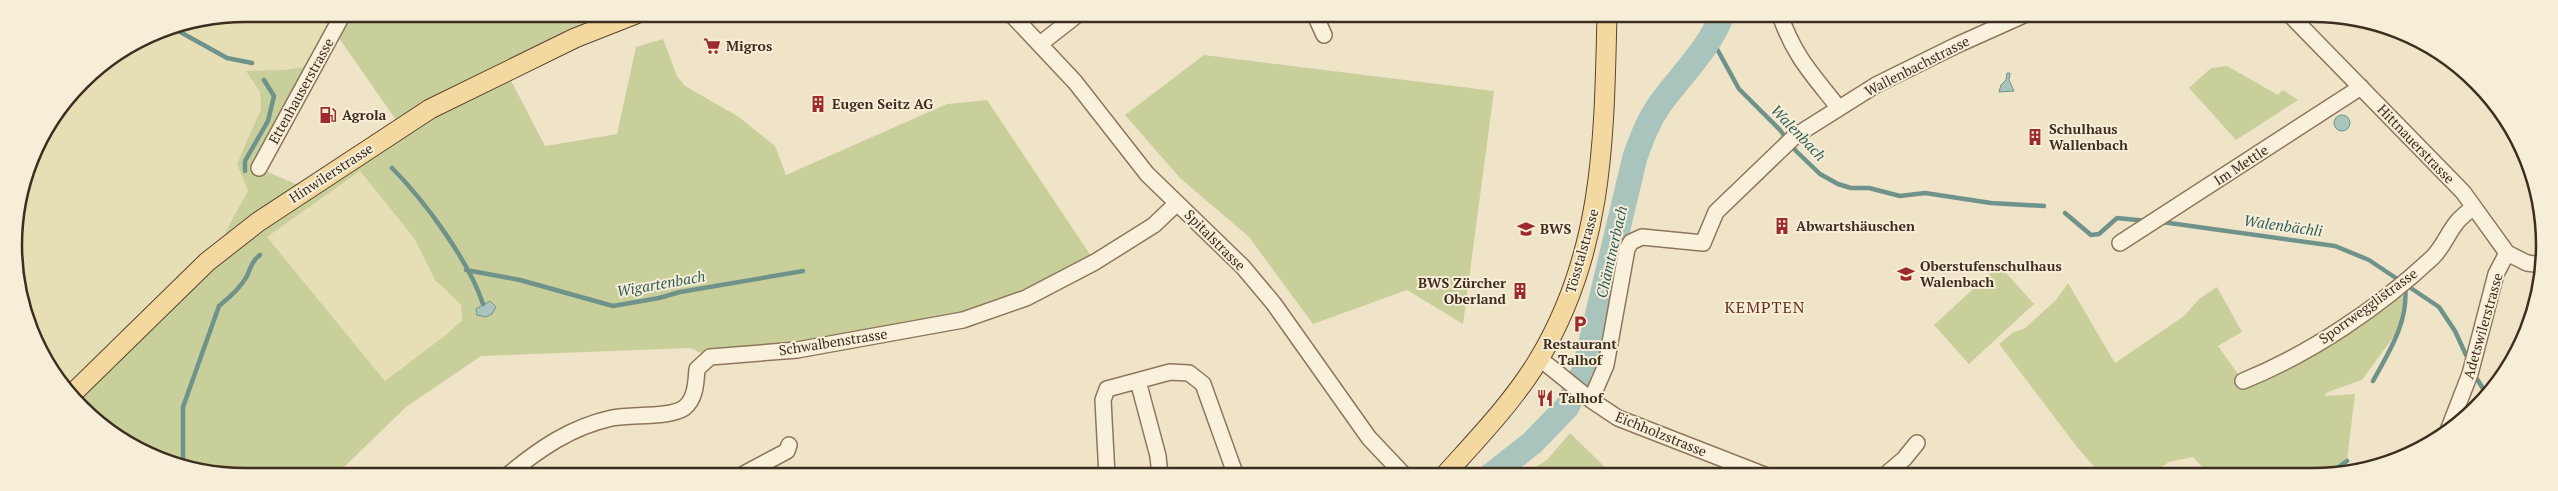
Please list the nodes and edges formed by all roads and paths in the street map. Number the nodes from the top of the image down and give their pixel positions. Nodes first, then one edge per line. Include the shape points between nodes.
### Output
1 (339, 22) edge
2 (616, 22) edge
3 (1019, 22) edge
4 (1067, 22) edge
5 (1318, 22) edge
6 (1607, 22) edge
7 (1782, 22) edge
8 (2008, 22) edge
9 (2297, 22) edge
10 (1324, 35) dead end
11 (1040, 44) junction
12 (2361, 87) junction
13 (1838, 107) junction
14 (259, 168) dead end
15 (1177, 203) junction
16 (2473, 207) junction
17 (2120, 243) dead end
18 (2507, 253) junction
19 (2535, 264) edge
20 (1539, 358) junction
21 (1138, 381) junction
22 (2243, 381) dead end
23 (76, 390) edge
24 (1589, 399) junction
25 (2453, 418) edge
26 (1916, 443) dead end
27 (789, 445) dead end
28 (517, 468) edge
29 (755, 468) edge
30 (1107, 468) edge
31 (1159, 468) edge
32 (1233, 468) edge
33 (1397, 468) edge
34 (1451, 468) edge
35 (1746, 468) edge
36 (1893, 468) edge

1 - 14 street, Ettenhauserstrasse
2 - 23 main road, Hinwilerstrasse via 575,38 430,109 258,222 220,251
3 - 11 street, Spitalstrasse
4 - 11 street
5 - 10 street
6 - 20 main road, Tösstalstrasse via 1602,163 1595,210 1573,288
7 - 13 street via 1798,57
8 - 13 street, Wallenbachstrasse via 1957,44
9 - 12 street, Hittnauerstrasse
11 - 15 street, Spitalstrasse via 1075,82 1147,174
12 - 16 street, Hittnauerstrasse via 2463,192
12 - 17 street, Im Mettle
13 - 24 street, Wallenbachstrasse via 1795,136 1716,212 1703,243 1642,237 1631,242 1606,365
15 - 28 street, Schwalbenstrasse via 1154,225 1095,262 1026,298 963,320 797,350 710,357 697,368 692,399 684,408 612,418 572,430
15 - 33 street, Spitalstrasse via 1243,267 1280,312 1369,438
16 - 18 street, Hittnauerstrasse
16 - 22 street, Sporrwegglistrasse via 2457,222 2435,254 2403,282 2330,335 2277,368
18 - 19 street, Hittnauerstrasse
18 - 25 street, Adetswilerstrasse via 2496,274 2470,374
20 - 24 street, Eichholzstrasse
20 - 34 main road, Tösstalstrasse via 1509,402
21 - 30 street via 1107,389 1103,400
21 - 31 street
21 - 32 street via 1170,372 1189,373 1203,384
24 - 35 street, Eichholzstrasse via 1618,418
26 - 36 street
27 - 29 street via 787,451

